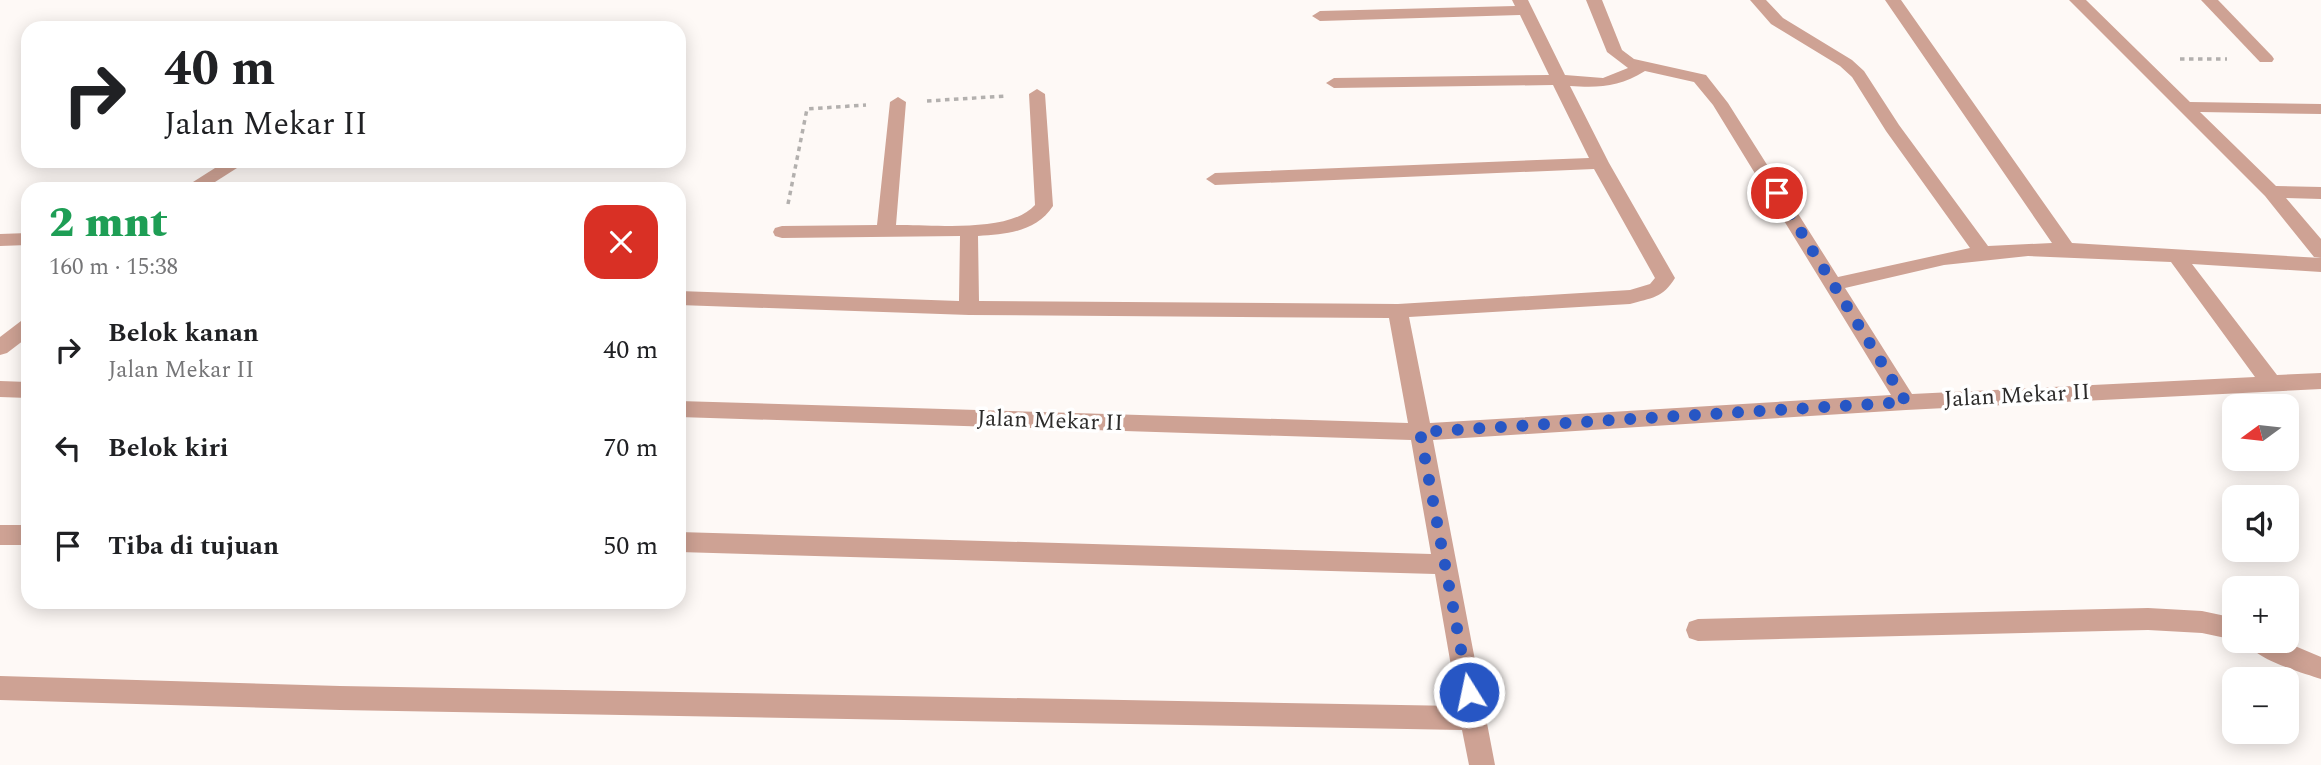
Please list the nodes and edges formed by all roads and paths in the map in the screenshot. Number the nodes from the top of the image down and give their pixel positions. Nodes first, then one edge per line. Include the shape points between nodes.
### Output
1 (1594, 0) edge
2 (1758, 0) edge
3 (1893, 0) edge
4 (2077, 0) edge
5 (2208, 0) edge
6 (1522, 5) edge
7 (1320, 16) dead end
8 (2137, 59) junction
9 (2266, 59) joint
10 (1642, 66) junction
11 (1560, 80) junction
12 (1334, 83) dead end
13 (1037, 94) joint
14 (898, 102) junction
15 (2186, 107) junction
16 (2321, 108) edge
17 (1600, 163) junction
18 (227, 168) edge
19 (1215, 179) dead end
20 (203, 182) edge
21 (2272, 192) junction
22 (2321, 193) edge
23 (969, 230) junction
24 (782, 232) joint
25 (886, 232) junction
26 (21, 239) edge
27 (0, 240) edge
28 (2066, 248) junction
29 (1983, 252) junction
30 (2321, 252) edge
31 (2176, 256) junction
32 (2321, 265) edge
33 (1835, 284) junction
34 (686, 298) edge
35 (969, 308) junction
36 (1398, 311) junction
37 (21, 332) edge
38 (0, 348) edge
39 (2321, 382) edge
40 (2271, 383) junction
41 (0, 389) edge
42 (21, 390) edge
43 (1906, 402) junction
44 (686, 409) edge
45 (1420, 432) junction
46 (0, 535) edge
47 (21, 535) edge
48 (686, 542) edge
49 (1445, 564) junction
50 (2222, 626) edge
51 (1698, 630) dead end
52 (2285, 653) edge
53 (2321, 668) edge
54 (0, 688) edge
55 (1473, 718) junction
56 (1482, 765) edge

1 - 10 street via 1615,52
2 - 29 street via 1784,25 1858,74
3 - 28 street
4 - 8 street
5 - 9 street
6 - 7 street
6 - 11 street
8 - 9 path
8 - 15 street
10 - 11 street via 1603,83
10 - 33 street via 1700,78
11 - 12 street
11 - 17 street
13 - 14 path
13 - 23 street via 1044,206 1021,226
14 - 24 path via 807,109
14 - 25 street
15 - 16 street
15 - 21 street
17 - 19 street
17 - 36 street via 1665,278 1657,289 1630,298
18 - 20 street
21 - 22 street
21 - 30 street
23 - 25 street
23 - 35 street
24 - 25 street
26 - 27 street
28 - 29 street
28 - 31 street
29 - 33 street
31 - 32 street
31 - 40 street
33 - 43 street
34 - 35 street
35 - 36 street
36 - 45 street
37 - 38 street
39 - 40 street, Jalan Mekar II
40 - 43 street, Jalan Mekar II
41 - 42 street
43 - 45 street, Jalan Mekar II
44 - 45 street, Jalan Mekar II
45 - 49 street
46 - 47 street
48 - 49 street
49 - 55 street
50 - 51 street via 2148,619
52 - 53 street
54 - 55 street
55 - 56 street

